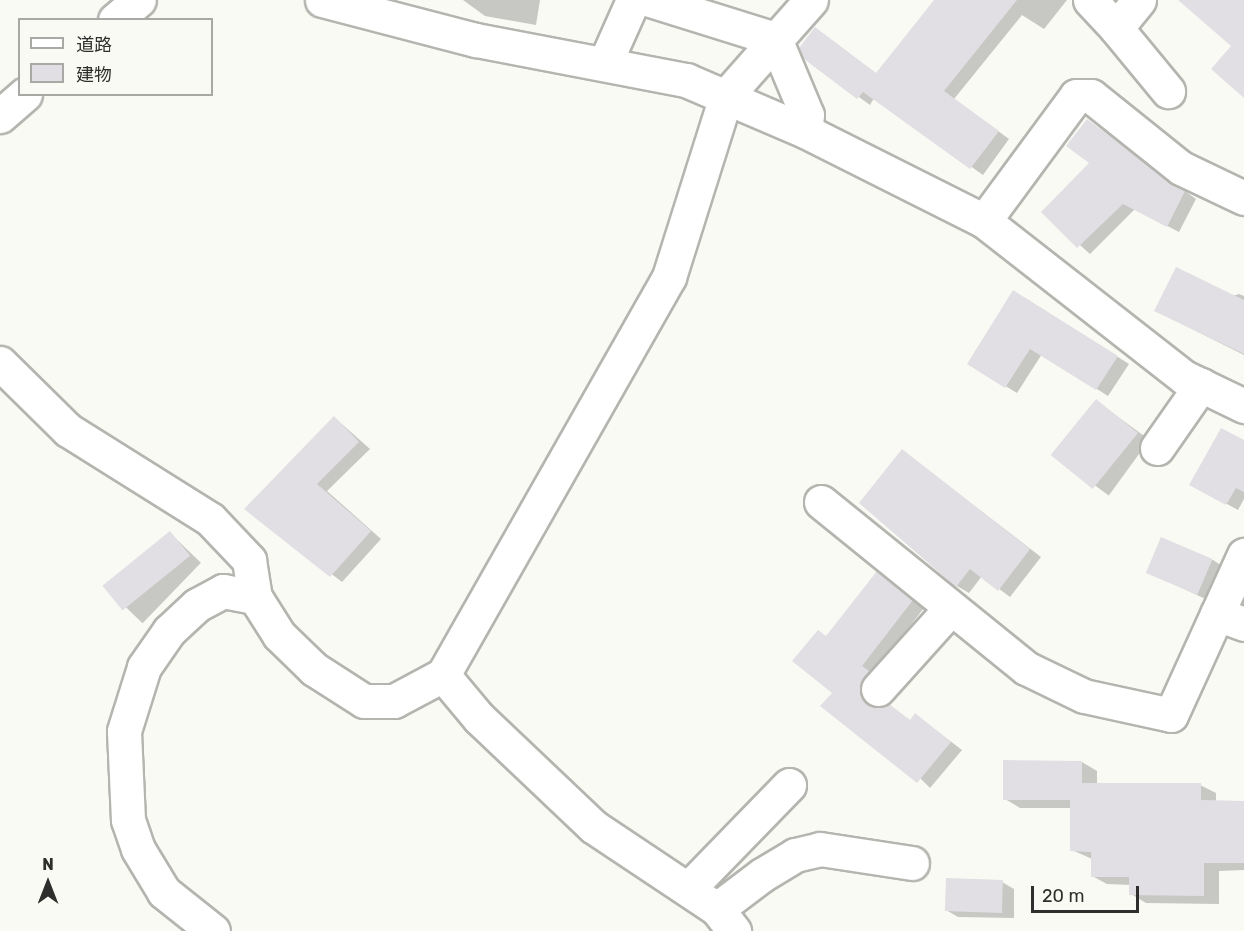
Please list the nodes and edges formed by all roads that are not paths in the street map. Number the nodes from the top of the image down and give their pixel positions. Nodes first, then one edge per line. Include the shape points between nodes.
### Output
1 (139, 0) edge
2 (322, 0) edge
3 (633, 0) edge
4 (650, 0) edge
5 (811, 0) edge
6 (1090, 0) edge
7 (1139, 0) edge
8 (118, 18) edge
9 (1116, 28) junction
10 (775, 39) junction
11 (605, 63) junction
12 (1168, 92) dead end
13 (23, 96) edge
14 (726, 96) junction
15 (0, 116) edge
16 (805, 131) junction
17 (1244, 198) edge
18 (984, 221) junction
19 (0, 363) edge
20 (1201, 385) junction
21 (1244, 406) edge
22 (1157, 448) dead end
23 (821, 502) dead end
24 (1244, 555) edge
25 (255, 597) junction
26 (950, 609) junction
27 (1231, 619) edge
28 (443, 675) junction
29 (878, 688) dead end
30 (789, 785) dead end
31 (912, 863) dead end
32 (688, 889) junction
33 (725, 920) edge
34 (213, 931) edge

1 - 8 street
2 - 11 street via 476,40
3 - 11 street
4 - 10 street
5 - 10 street
6 - 9 street
7 - 9 street
9 - 12 street
10 - 14 street
10 - 16 street via 807,115
11 - 14 street via 686,80
13 - 15 street
14 - 16 street
14 - 28 street via 669,277
16 - 18 street
17 - 18 street via 1181,168 1091,96 1076,96
18 - 20 street
19 - 25 street via 68,430 210,519 249,560
20 - 21 street
20 - 22 street
23 - 26 street
24 - 27 street
25 - 28 street via 279,635 314,669 364,701 394,701
25 - 34 street via 223,591 208,596 169,631 144,667 124,731 124,790 138,849 164,892
26 - 27 street via 1036,673 1084,696 1171,715
26 - 29 street
28 - 32 street via 479,718 594,827
30 - 32 street
31 - 33 street via 820,849 795,855
32 - 33 street

